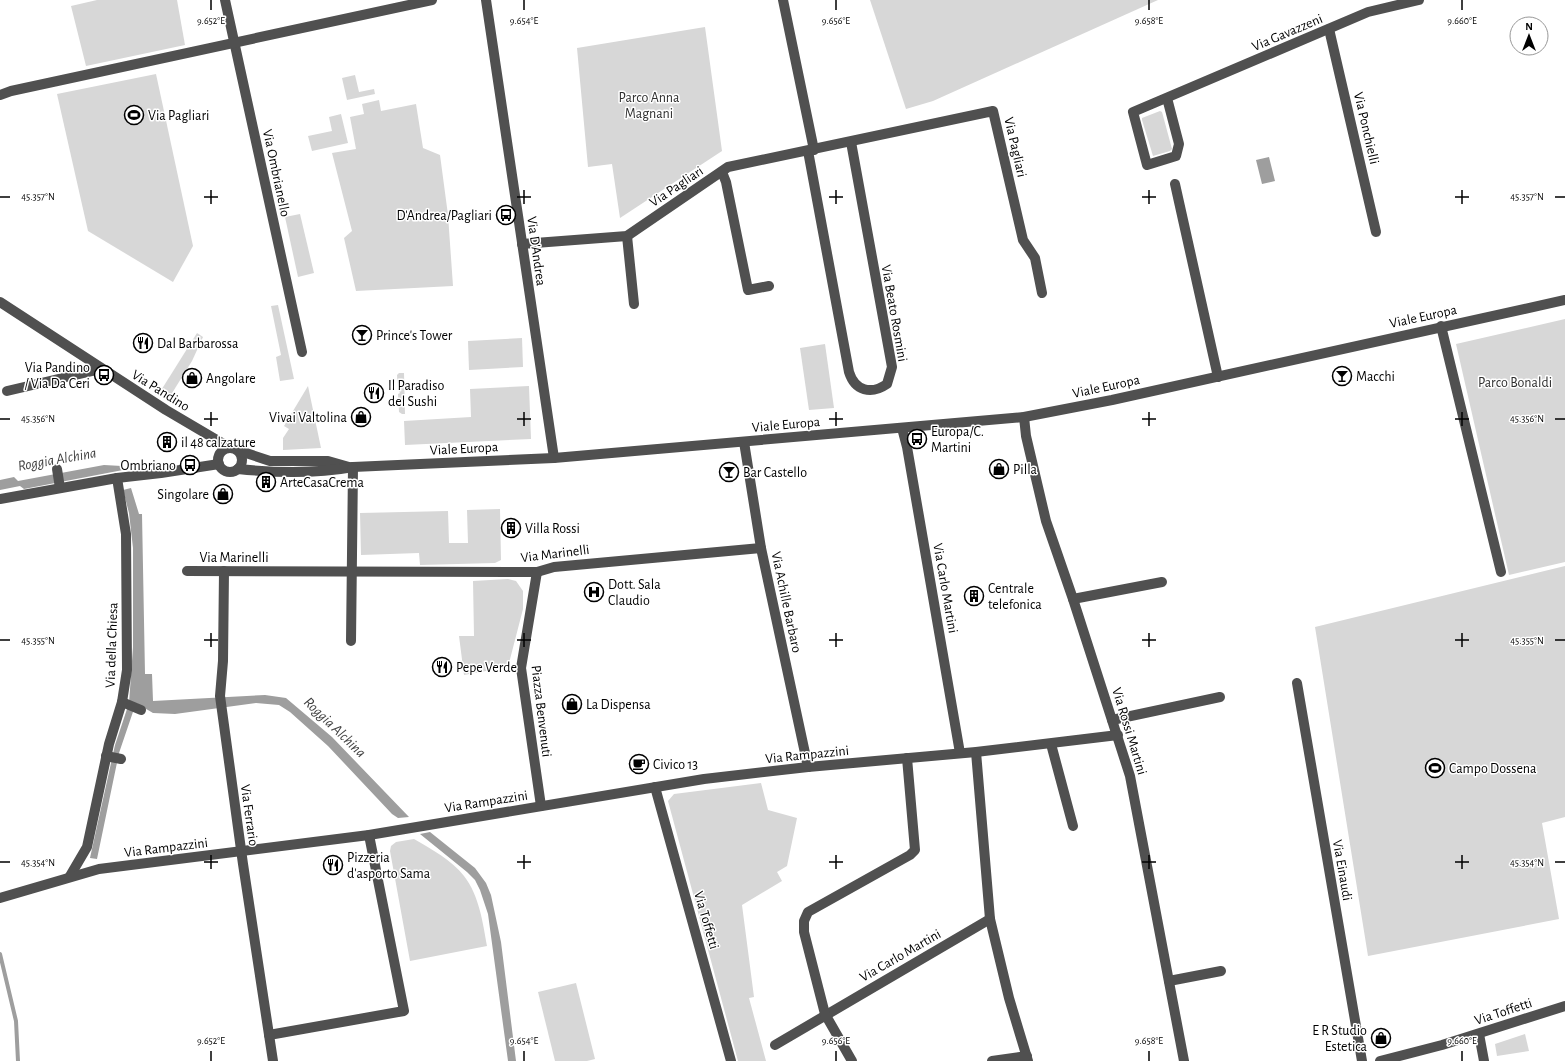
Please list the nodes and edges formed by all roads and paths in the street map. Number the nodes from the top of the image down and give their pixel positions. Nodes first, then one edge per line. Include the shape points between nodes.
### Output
1 (225, 0) edge
2 (432, 0) edge
3 (486, 0) edge
4 (783, 0) edge
5 (1419, 0) edge
6 (1329, 30) junction
7 (234, 42) junction
8 (0, 95) edge
9 (1167, 98) junction
10 (851, 142) junction
11 (811, 151) junction
12 (722, 172) junction
13 (1175, 184) dead end
14 (1376, 232) dead end
15 (626, 236) junction
16 (522, 244) junction
17 (769, 286) dead end
18 (1042, 293) dead end
19 (1565, 300) edge
20 (0, 302) edge
21 (634, 304) dead end
22 (1441, 326) junction
23 (302, 352) dead end
24 (101, 369) junction
25 (1218, 377) junction
26 (7, 391) dead end
27 (1024, 417) junction
28 (902, 428) junction
29 (744, 442) junction
30 (226, 448) junction
31 (240, 452) junction
32 (554, 458) junction
33 (219, 464) junction
34 (353, 467) junction
35 (57, 469) dead end
36 (238, 469) junction
37 (117, 478) junction
38 (60, 488) junction
39 (0, 499) edge
40 (761, 548) junction
41 (187, 570) dead end
42 (224, 571) junction
43 (352, 572) junction
44 (537, 572) junction
45 (1501, 572) dead end
46 (1162, 582) dead end
47 (1073, 599) junction
48 (351, 641) dead end
49 (1297, 683) dead end
50 (1220, 697) dead end
51 (122, 702) junction
52 (141, 710) dead end
53 (1112, 720) junction
54 (1118, 735) junction
55 (1051, 744) junction
56 (976, 752) junction
57 (960, 754) junction
58 (106, 756) junction
59 (907, 758) junction
60 (121, 760) dead end
61 (808, 768) junction
62 (655, 787) junction
63 (541, 806) junction
64 (1073, 826) dead end
65 (368, 835) junction
66 (241, 850) junction
67 (70, 876) junction
68 (0, 898) edge
69 (990, 919) junction
70 (1221, 971) dead end
71 (1169, 981) junction
72 (1565, 1006) edge
73 (825, 1014) junction
74 (1479, 1034) junction
75 (269, 1035) junction
76 (775, 1045) dead end
77 (1028, 1058) edge
78 (273, 1061) edge
79 (731, 1061) edge
80 (852, 1061) edge
81 (992, 1061) edge
82 (1184, 1061) edge
83 (1362, 1061) edge
84 (1380, 1061) edge
85 (1484, 1061) edge

1 - 7 street, Via Ombrianello
2 - 7 street
3 - 16 street, Via D'Andrea
4 - 11 street
5 - 6 street, Via Gavazzeni via 1368,12
6 - 9 street, Via Gavazzeni
6 - 14 street, Via Ponchielli
7 - 8 street
7 - 23 street, Via Ombrianello
9 - 9 street, Via Gavazzeni via 1133,112 1147,165 1176,156 1179,144
10 - 11 street, Via Pagliari
10 - 11 street, Via Beato Rosmini via 892,367 887,384 873,391 864,390 856,385 849,372
10 - 18 street, Via Pagliari via 993,111 1023,240 1036,258
11 - 12 street, Via Pagliari via 753,161 728,167
12 - 15 street, Via Pagliari
12 - 17 street via 748,290
13 - 25 street
15 - 16 street, Via Pagliari
15 - 21 street
16 - 32 street, Via D'Andrea
19 - 22 street, Viale Europa
20 - 24 street, Via Pandino
22 - 25 street, Viale Europa
22 - 45 street
24 - 26 street
24 - 30 street, Via Pandino via 222,443
25 - 27 street, Viale Europa
27 - 28 street, Viale Europa
27 - 47 street, Via Rossi Martini via 1046,521
28 - 29 street, Viale Europa
28 - 57 street, Via Carlo Martini
29 - 32 street, Viale Europa
29 - 40 street, Via Achille Barbaro
30 - 31 street
30 - 33 street via 218,456
31 - 34 street, Viale Europa via 270,461 328,461
31 - 36 street via 243,462
32 - 34 street, Viale Europa
33 - 36 street via 227,472
33 - 37 street
34 - 36 street, Viale Europa via 328,472
34 - 43 street
35 - 38 street
37 - 38 street
37 - 51 street, Via della Chiesa via 126,534 126,670
38 - 39 street
40 - 44 street, Via Marinelli via 554,567
40 - 61 street, Via Achille Barbaro
41 - 42 street, Via Marinelli
42 - 43 street, Via Marinelli
42 - 66 street, Via Ferrario via 223,662 219,686
43 - 44 street, Via Marinelli
43 - 48 street
44 - 63 street, Piazza Benvenuti via 521,668
46 - 47 street
47 - 53 street, Via Rossi Martini
49 - 83 street, Via Einaudi
50 - 53 street
51 - 52 street
51 - 58 street, Via della Chiesa
53 - 54 street, Via Rossi Martini
54 - 55 street, Via Rampazzini
54 - 71 street, Via Rossi Martini via 1130,776
55 - 56 street, Via Rampazzini
55 - 64 street
56 - 57 street, Via Rampazzini
56 - 69 street
57 - 59 street, Via Rampazzini
58 - 60 street
58 - 67 street, Via della Chiesa via 87,847
59 - 61 street, Via Rampazzini
59 - 73 street via 915,850 910,856 808,912 804,921
61 - 62 street, Via Rampazzini
62 - 63 street, Via Rampazzini
62 - 79 street, Via Toffetti
63 - 65 street, Via Rampazzini
65 - 66 street, Via Rampazzini
65 - 75 street via 404,1011
66 - 67 street, Via Rampazzini via 98,869
66 - 75 street, Via Ferrario
67 - 68 street, Via Rampazzini
69 - 73 street, Via Carlo Martini
69 - 77 street via 1009,998
70 - 71 street
71 - 82 street, Via Rossi Martini
72 - 74 street, Via Toffetti
73 - 76 street, Via Carlo Martini
73 - 80 street
74 - 84 street, Via Toffetti via 1407,1056
74 - 85 street
75 - 78 street, Via Ferrario
77 - 81 street

